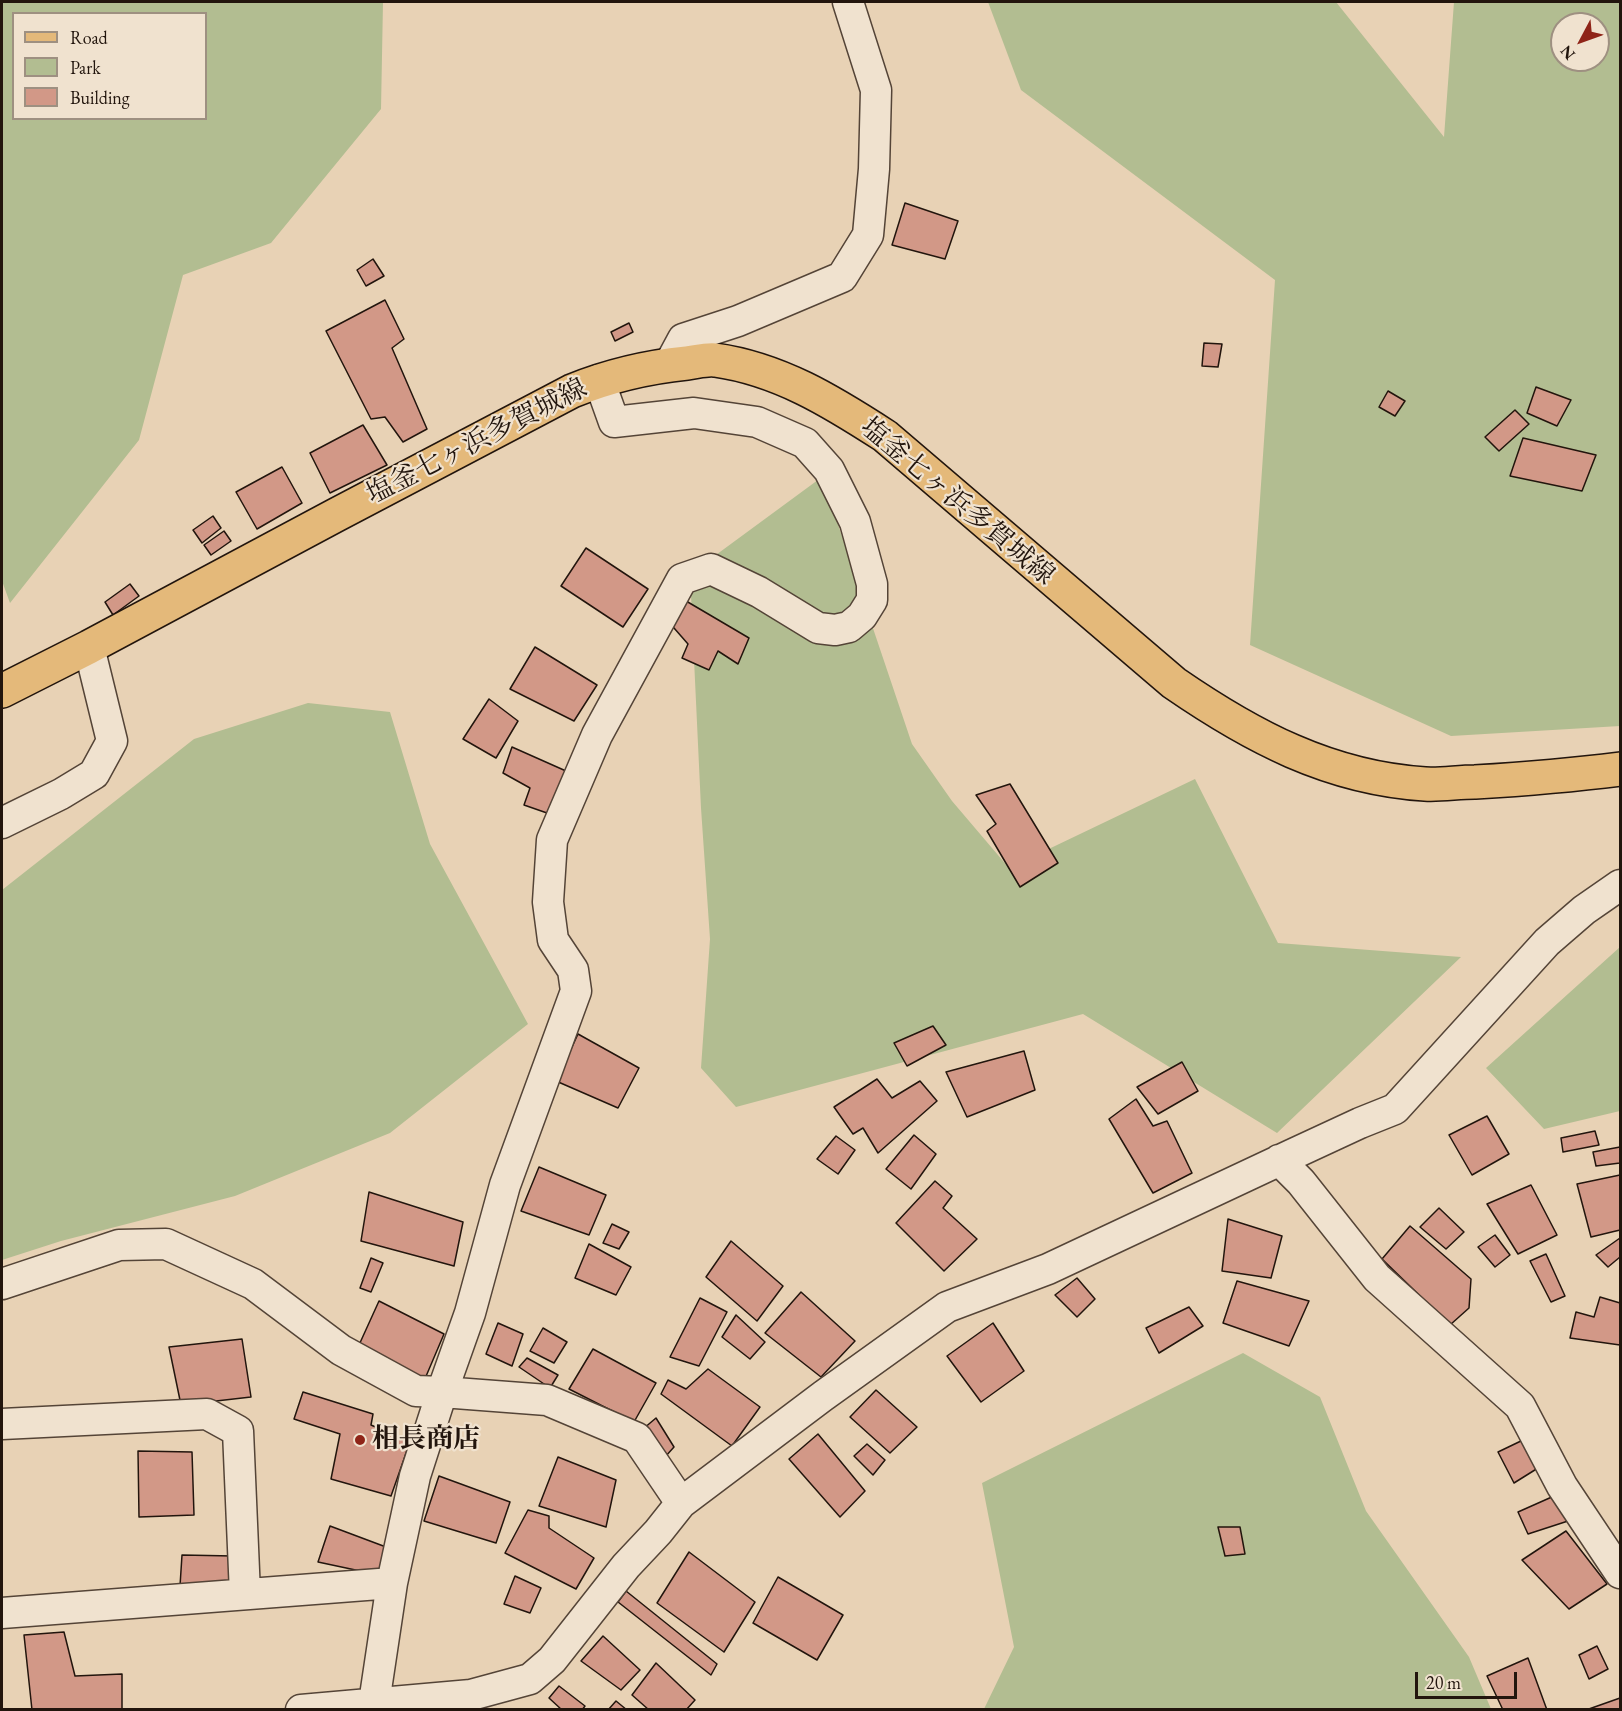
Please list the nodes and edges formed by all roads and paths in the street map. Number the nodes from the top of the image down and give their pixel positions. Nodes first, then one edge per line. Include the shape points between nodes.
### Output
1 (848, 2) edge
2 (669, 364) junction
3 (599, 380) junction
4 (89, 647) junction
5 (2, 691) edge
6 (1620, 769) edge
7 (2, 823) edge
8 (1620, 885) edge
9 (1279, 1160) junction
10 (2, 1284) edge
11 (442, 1392) junction
12 (2, 1424) edge
13 (681, 1503) junction
14 (1620, 1573) edge
15 (392, 1583) junction
16 (245, 1594) junction
17 (2, 1613) edge
18 (374, 1703) junction
19 (301, 1710) edge

1 - 2 street via 876,90 868,236 842,277 738,321 683,339
2 - 3 main road, 塩釜七ヶ浜多賀城線
2 - 6 main road, 塩釜七ヶ浜多賀城線 via 712,360 759,369 843,409 885,436 1174,683 1253,734 1296,753 1361,774 1427,784 1537,779
3 - 4 main road, 塩釜七ヶ浜多賀城線 via 346,509
3 - 11 street via 614,423 694,413 757,422 805,443 829,470 855,522 873,600 849,627 835,630 818,628 759,592 711,569 682,579 597,735 552,840 548,902 553,940 573,970 576,991 505,1185 470,1313
4 - 5 main road, 塩釜七ヶ浜多賀城線
4 - 7 street via 112,741 94,774
8 - 9 street via 1548,942 1395,1109
9 - 13 street via 1048,1269 947,1307
9 - 14 street via 1377,1278 1520,1406 1562,1486
10 - 11 street via 119,1245 166,1244 253,1284 341,1350 416,1391
11 - 13 street via 547,1400 637,1438
11 - 15 street via 415,1476
12 - 16 street via 207,1414 238,1431
13 - 18 street via 552,1660 530,1679 471,1695
15 - 16 street
15 - 18 street
16 - 17 street
18 - 19 street

